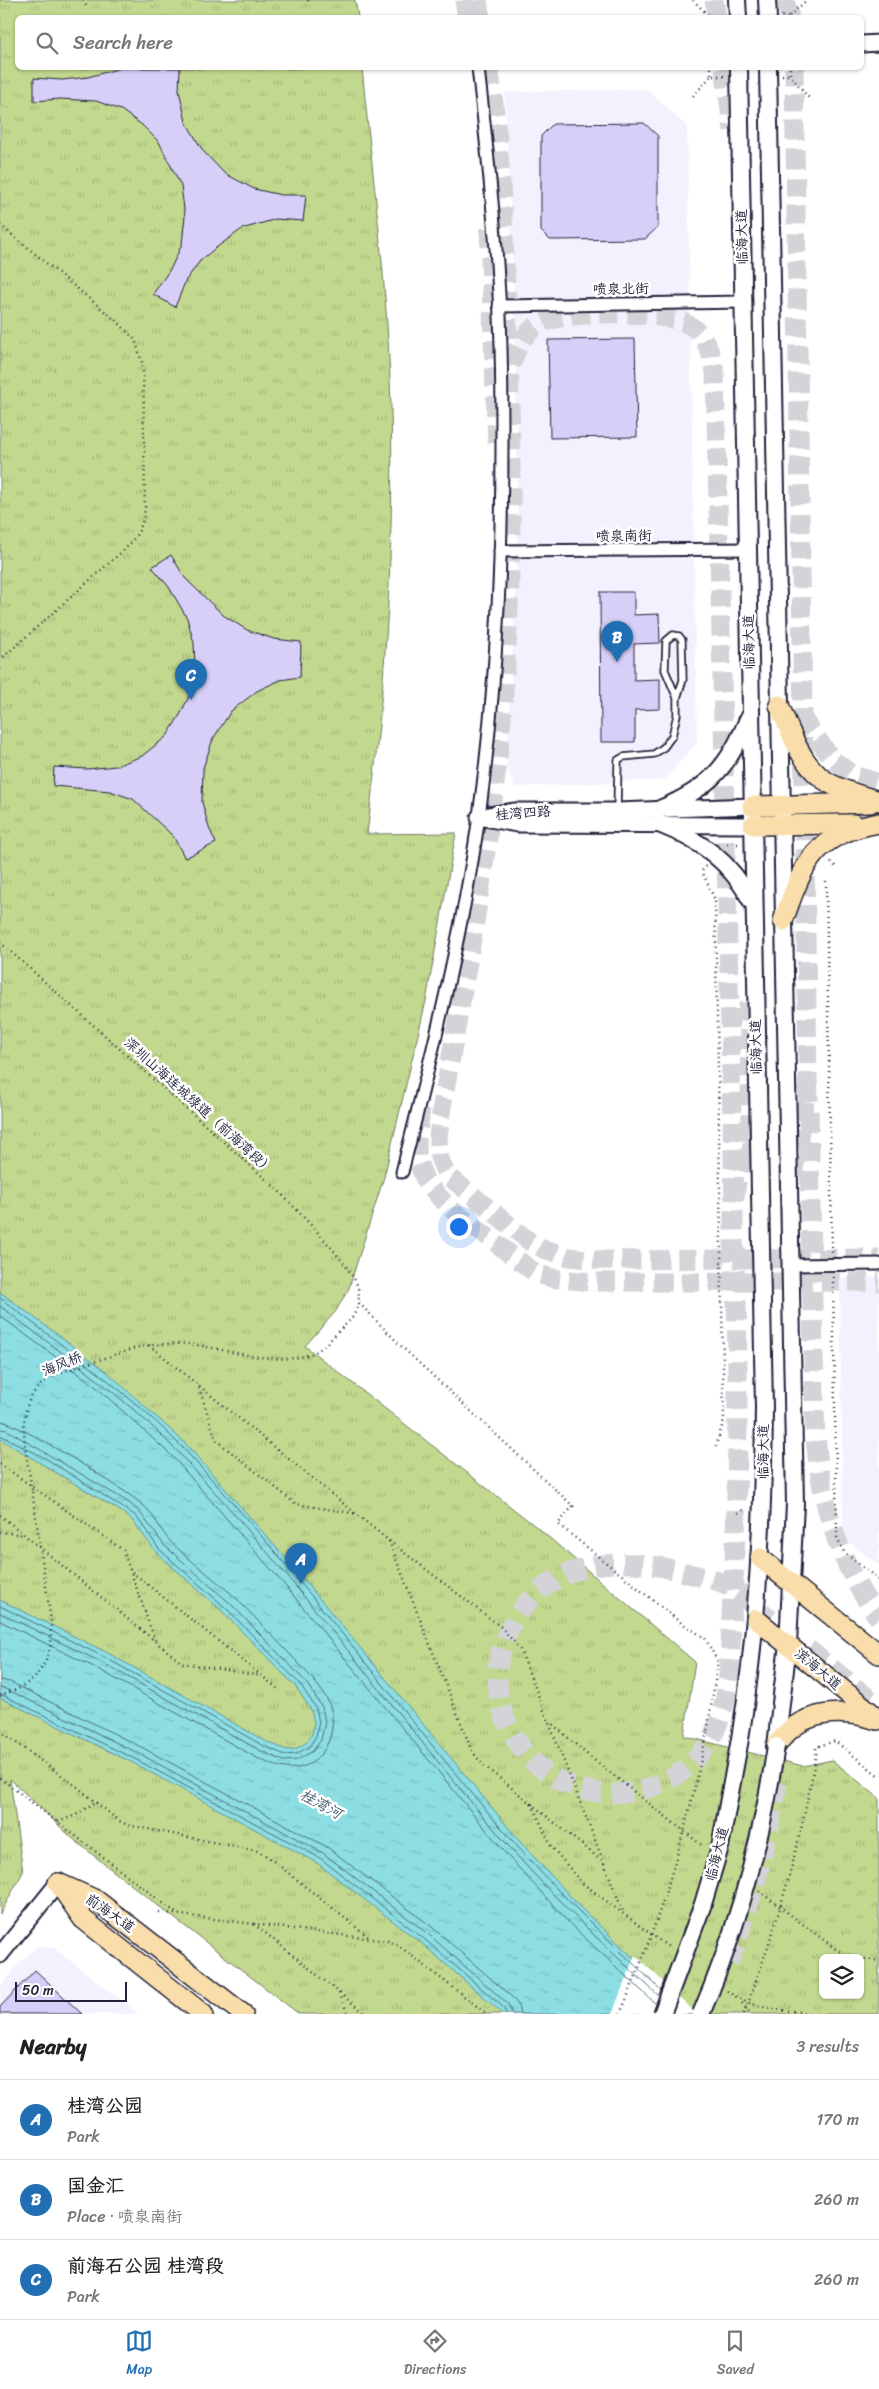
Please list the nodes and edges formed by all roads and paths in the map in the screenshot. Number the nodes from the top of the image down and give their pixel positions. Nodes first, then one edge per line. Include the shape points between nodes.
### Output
1 (84, 0) edge
2 (692, 0) edge
3 (738, 0) edge
4 (768, 0) edge
5 (807, 0) edge
6 (86, 6) dead end
7 (708, 15) edge
8 (738, 15) edge
9 (768, 15) edge
10 (791, 15) edge
11 (879, 43) edge
12 (864, 44) edge
13 (478, 70) edge
14 (739, 70) edge
15 (768, 70) edge
16 (790, 70) edge
17 (711, 76) dead end
18 (693, 96) dead end
19 (809, 98) dead end
20 (0, 225) edge
21 (743, 302) junction
22 (499, 306) junction
23 (748, 549) junction
24 (500, 551) junction
25 (0, 660) edge
26 (677, 698) junction
27 (779, 705) junction
28 (750, 712) junction
29 (879, 802) edge
30 (781, 805) junction
31 (752, 806) junction
32 (617, 810) junction
33 (478, 817) junction
34 (659, 817) junction
35 (879, 823) edge
36 (752, 825) junction
37 (782, 825) junction
38 (702, 871) dead end
39 (826, 881) dead end
40 (754, 905) junction
41 (783, 920) junction
42 (0, 942) edge
43 (402, 1172) dead end
44 (832, 1264) junction
45 (879, 1264) edge
46 (790, 1265) junction
47 (359, 1303) junction
48 (149, 1345) junction
49 (198, 1387) junction
50 (715, 1449) dead end
51 (0, 1464) edge
52 (746, 1508) dead end
53 (738, 1513) dead end
54 (358, 1514) junction
55 (0, 1515) edge
56 (0, 1532) edge
57 (26, 1536) junction
58 (388, 1540) junction
59 (40, 1548) junction
60 (760, 1558) junction
61 (131, 1571) junction
62 (879, 1580) edge
63 (792, 1583) junction
64 (756, 1619) junction
65 (156, 1641) junction
66 (788, 1644) junction
67 (879, 1654) edge
68 (262, 1676) junction
69 (278, 1689) dead end
70 (0, 1696) edge
71 (547, 1719) junction
72 (879, 1720) edge
73 (0, 1731) edge
74 (776, 1746) junction
75 (879, 1776) edge
76 (0, 1778) edge
77 (95, 1802) junction
78 (532, 1804) junction
79 (58, 1822) junction
80 (710, 1852) dead end
81 (603, 1862) junction
82 (58, 1883) junction
83 (756, 1888) dead end
84 (159, 1912) dead end
85 (177, 1914) junction
86 (624, 1914) junction
87 (253, 1923) junction
88 (371, 1939) junction
89 (1, 1953) edge
90 (846, 1954) edge
91 (679, 1955) dead end
92 (864, 1959) edge
93 (879, 1961) edge
94 (726, 1990) dead end
95 (338, 1992) junction
96 (741, 2001) junction
97 (203, 2014) edge
98 (243, 2014) edge
99 (348, 2014) edge
100 (366, 2014) edge
101 (487, 2014) edge
102 (620, 2014) edge
103 (662, 2014) edge
104 (701, 2014) edge
105 (744, 2014) edge
106 (751, 2014) edge
107 (816, 2014) edge

1 - 6 path
2 - 7 path
3 - 8 main road
4 - 9 main road
5 - 10 path
11 - 12 street
13 - 22 street via 494,218
14 - 21 main road, 临海大道
15 - 27 main road, 临海大道
16 - 19 path via 790,75
17 - 18 path
20 - 25 path via 119,323 135,340 143,365 145,506 142,526 126,548
21 - 22 street, 喷泉北街
21 - 23 main road, 临海大道
22 - 24 street via 502,381
23 - 24 street, 喷泉南街
23 - 28 main road, 临海大道
24 - 33 street via 495,668
26 - 26 lane via 683,680 683,643 679,636 673,635 666,641 665,670
26 - 32 lane via 676,723 664,747 648,756 618,760
27 - 29 main road via 805,760 817,775 831,784
27 - 30 main road, 临海大道
28 - 31 main road, 临海大道
28 - 34 main road via 730,758 715,776
29 - 30 main road, 桂湾四路
30 - 31 main road, 桂湾四路
30 - 37 main road, 临海大道
31 - 34 street, 桂湾四路
31 - 36 main road, 临海大道
32 - 33 street, 桂湾四路 via 515,811
32 - 34 street, 桂湾四路
33 - 34 street, 桂湾四路 via 517,824
33 - 43 street via 433,1050
34 - 36 street, 桂湾四路
34 - 40 main road via 718,857 745,888
35 - 37 main road, 桂湾四路
35 - 41 main road via 836,835 821,846 799,876
36 - 37 main road, 桂湾四路
36 - 40 main road, 临海大道
37 - 41 main road, 临海大道
38 - 50 path via 715,900 724,1420
39 - 44 path
40 - 60 main road, 临海大道 via 764,1407
41 - 46 main road, 临海大道
42 - 47 path, 深圳山海连城绿道（前海湾段） via 279,1191 350,1272 358,1288
44 - 45 street
44 - 46 street
44 - 62 path via 837,1537 844,1552
46 - 63 main road, 临海大道 via 795,1504
47 - 48 path, 海风桥 via 354,1318 317,1351 298,1357 274,1358 188,1344
47 - 102 path, bridge via 573,1506 558,1524 680,1622 706,1638 718,1662 690,1814 671,1880
48 - 49 path
48 - 59 path, 海风桥, bridge via 59,1373 34,1390 24,1424
49 - 54 path
49 - 54 path via 216,1440 296,1504
51 - 61 path via 123,1550
52 - 53 path
54 - 58 path
55 - 57 path
56 - 57 path
57 - 59 path
58 - 71 path via 501,1627 512,1639 525,1662
58 - 78 path via 472,1751 482,1764
59 - 65 path
59 - 70 path, 海风桥 via 51,1632 46,1662 28,1684
60 - 63 main road
60 - 64 main road, 临海大道
61 - 65 path
61 - 68 path
63 - 66 main road, 临海大道
63 - 67 main road
64 - 66 main road, 滨海大道
64 - 103 main road, 临海大道, bridge via 740,1739 714,1866
65 - 68 path via 182,1663
66 - 72 main road, 滨海大道
66 - 74 main road, 临海大道
68 - 69 path
71 - 80 path
71 - 81 path
72 - 74 main road via 846,1713 824,1714 796,1725
73 - 77 path
74 - 104 main road, 临海大道, bridge via 749,1879
75 - 105 path, bridge via 835,1741 816,1747 800,1839 788,1884
76 - 79 path
77 - 79 path
77 - 88 path via 128,1825 234,1844 267,1856
78 - 81 path
78 - 86 path via 551,1846 563,1863 582,1883
79 - 85 path
81 - 86 path
82 - 89 street
82 - 97 main road, 前海大道 via 83,1919
82 - 98 main road, 前海大道 via 96,1900
83 - 90 path
84 - 85 path
85 - 87 path
86 - 91 path
87 - 88 path
87 - 95 path
88 - 101 path via 398,1945
92 - 93 path
94 - 96 path
95 - 99 path
95 - 100 path
96 - 106 path
96 - 107 path

